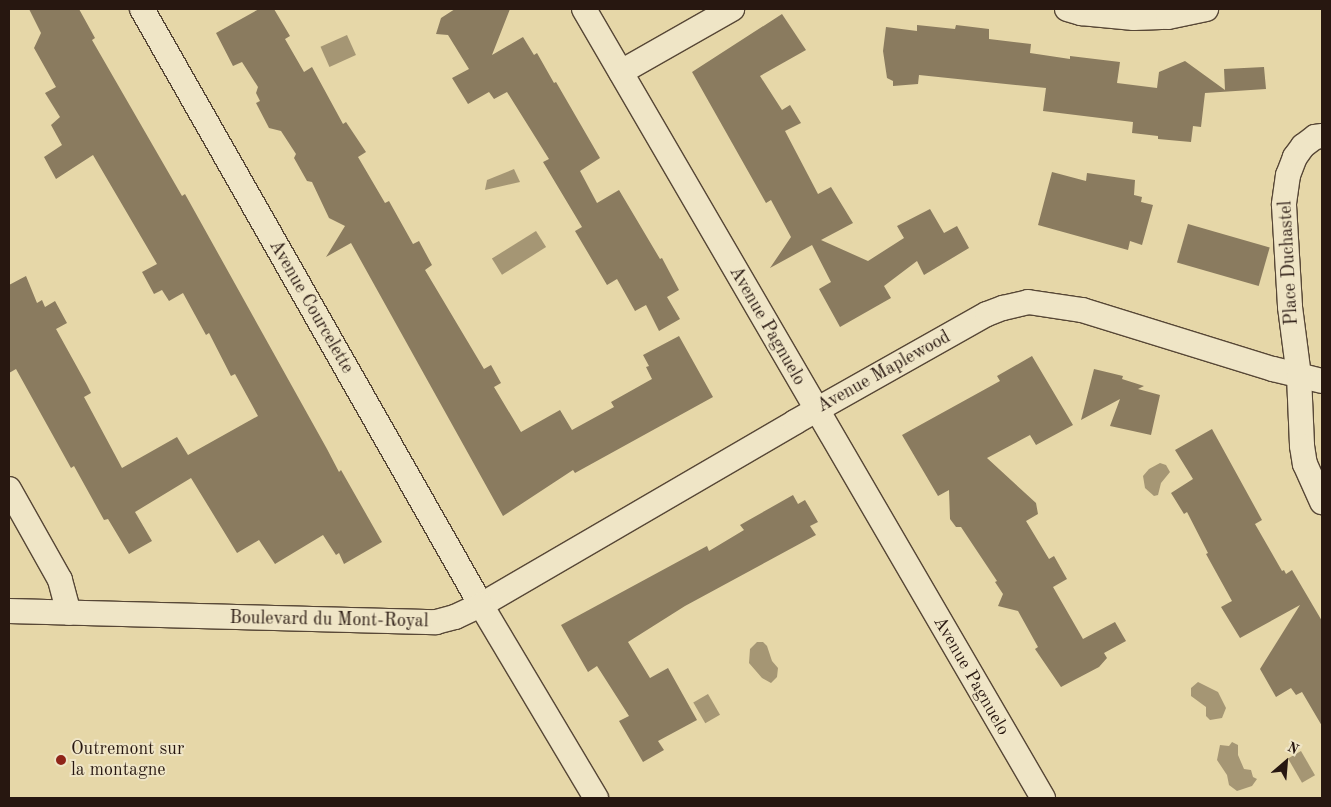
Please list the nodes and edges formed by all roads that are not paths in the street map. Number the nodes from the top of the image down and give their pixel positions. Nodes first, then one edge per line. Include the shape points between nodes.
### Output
1 (142, 9) edge
2 (584, 9) edge
3 (732, 9) edge
4 (1206, 9) edge
5 (1076, 10) edge
6 (621, 72) junction
7 (1322, 136) edge
8 (1299, 376) junction
9 (1322, 381) edge
10 (816, 410) junction
11 (9, 489) edge
12 (1322, 502) edge
13 (481, 605) junction
14 (9, 611) edge
15 (69, 613) junction
16 (596, 798) edge
17 (1043, 798) edge

1 - 13 street, Avenue Courcelette
2 - 6 street, Avenue Pagnuelo
3 - 6 street
4 - 5 street via 1168,17 1134,18
6 - 10 street, Avenue Pagnuelo
7 - 8 street, Place Duchastel via 1303,146 1295,157 1288,174 1284,205 1290,307
8 - 9 street, Avenue Maplewood
8 - 10 street, Avenue Maplewood via 1082,310 1028,302 987,314
8 - 12 street, Place Duchastel via 1305,464
10 - 13 street, Avenue Maplewood
10 - 17 street, Avenue Pagnuelo
11 - 15 street via 60,580
13 - 15 street, Boulevard du Mont-Royal via 436,622
13 - 16 street
14 - 15 street, Boulevard du Mont-Royal

